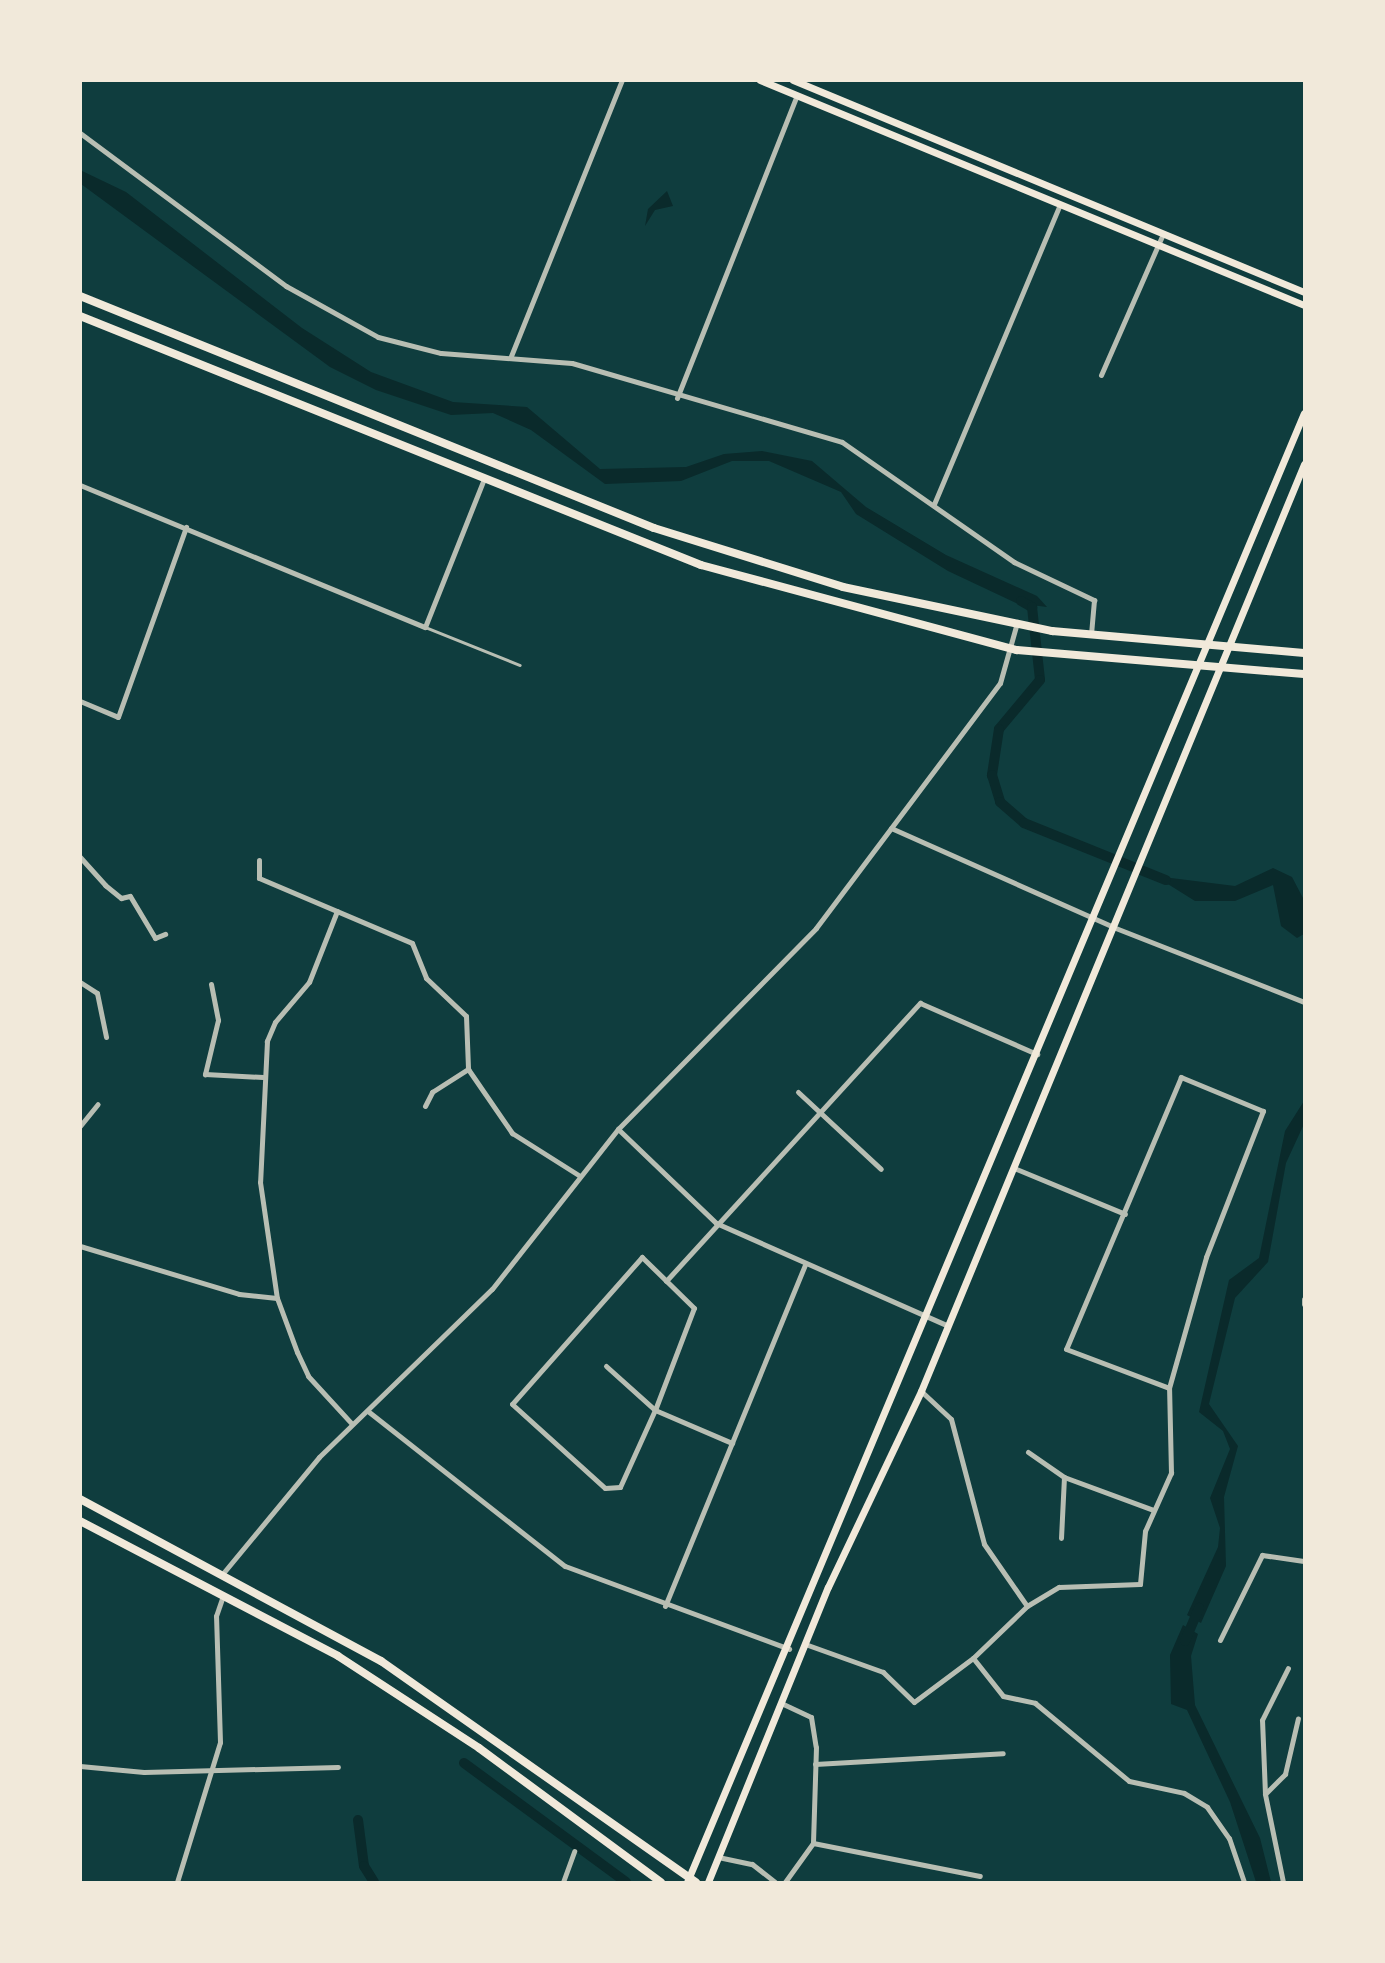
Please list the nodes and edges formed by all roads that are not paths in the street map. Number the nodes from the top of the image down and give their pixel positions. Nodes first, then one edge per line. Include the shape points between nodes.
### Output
1 (622, 80) edge
2 (760, 80) edge
3 (793, 80) edge
4 (797, 95) junction
5 (80, 133) edge
6 (1060, 204) junction
7 (1163, 234) junction
8 (1158, 244) junction
9 (1304, 292) edge
10 (80, 296) edge
11 (1304, 305) edge
12 (80, 316) edge
13 (511, 356) junction
14 (1101, 375) dead end
15 (677, 397) junction
16 (1304, 412) edge
17 (1304, 464) edge
18 (483, 481) junction
19 (80, 485) edge
20 (934, 504) junction
21 (186, 527) junction
22 (1017, 626) junction
23 (425, 627) junction
24 (1091, 635) junction
25 (1206, 645) junction
26 (1229, 647) junction
27 (1015, 649) junction
28 (1304, 653) edge
29 (520, 665) dead end
30 (1196, 667) junction
31 (1219, 668) junction
32 (1304, 674) edge
33 (80, 701) edge
34 (891, 828) junction
35 (80, 857) edge
36 (259, 860) dead end
37 (337, 911) junction
38 (1094, 915) junction
39 (1113, 927) junction
40 (165, 934) dead end
41 (80, 982) edge
42 (211, 984) dead end
43 (1304, 1002) edge
44 (106, 1037) dead end
45 (1037, 1054) junction
46 (468, 1069) junction
47 (263, 1077) junction
48 (798, 1092) dead end
49 (99, 1104) dead end
50 (425, 1106) dead end
51 (821, 1114) junction
52 (80, 1126) edge
53 (618, 1129) junction
54 (1014, 1168) junction
55 (881, 1169) dead end
56 (580, 1177) junction
57 (1125, 1214) junction
58 (716, 1223) junction
59 (80, 1246) edge
60 (805, 1265) junction
61 (666, 1281) junction
62 (277, 1298) junction
63 (926, 1317) junction
64 (948, 1326) junction
65 (606, 1366) dead end
66 (1170, 1388) junction
67 (921, 1391) junction
68 (655, 1410) junction
69 (369, 1412) junction
70 (351, 1423) junction
71 (732, 1443) junction
72 (1028, 1452) dead end
73 (1064, 1477) junction
74 (80, 1499) edge
75 (1153, 1510) junction
76 (80, 1521) edge
77 (1061, 1538) dead end
78 (1304, 1561) edge
79 (224, 1572) junction
80 (817, 1581) junction
81 (828, 1587) junction
82 (225, 1593) junction
83 (665, 1606) junction
84 (1027, 1606) junction
85 (1220, 1640) dead end
86 (805, 1644) junction
87 (789, 1649) junction
88 (973, 1658) junction
89 (381, 1661) junction
90 (1287, 1668) dead end
91 (371, 1676) junction
92 (781, 1703) junction
93 (1298, 1718) dead end
94 (1003, 1753) dead end
95 (815, 1764) junction
96 (80, 1766) edge
97 (338, 1767) dead end
98 (209, 1771) junction
99 (737, 1774) junction
100 (750, 1779) junction
101 (1265, 1794) junction
102 (813, 1843) junction
103 (574, 1851) dead end
104 (718, 1857) junction
105 (980, 1876) dead end
106 (688, 1880) edge
107 (177, 1882) edge
108 (563, 1882) edge
109 (661, 1882) edge
110 (696, 1882) edge
111 (708, 1882) edge
112 (775, 1882) edge
113 (785, 1882) edge
114 (1244, 1882) edge
115 (1283, 1882) edge

1 - 13 street
2 - 4 main road
3 - 7 main road
4 - 6 main road
4 - 15 street
5 - 13 street via 286,286 352,326 441,353
6 - 8 main road
6 - 20 street
7 - 8 street
7 - 9 main road
8 - 11 main road
8 - 14 street
10 - 22 main road via 654,528 874,596
12 - 18 main road
13 - 15 street via 597,369
15 - 20 street via 832,438
16 - 25 main road
17 - 26 main road
18 - 23 street
18 - 27 main road via 701,565
19 - 21 street
20 - 24 street via 1014,562 1094,600
21 - 23 street
21 - 33 street via 118,717
22 - 24 main road
22 - 27 street
23 - 29 lane
24 - 25 main road
25 - 26 main road
25 - 30 main road
26 - 28 main road
26 - 31 main road
27 - 30 main road
27 - 34 street via 1000,683
30 - 31 main road
30 - 38 main road
31 - 32 main road
31 - 39 main road
34 - 38 street
34 - 53 street via 816,928
35 - 40 street via 121,898 131,896 155,938
36 - 37 street via 259,878
37 - 46 street via 417,950 426,978 466,1016
37 - 47 street via 309,982 275,1022
38 - 39 street
38 - 45 main road
39 - 43 street
39 - 54 main road
41 - 44 street via 97,993
42 - 47 street via 218,1020 205,1074
45 - 51 street via 919,1003
45 - 63 main road
46 - 50 street via 432,1092
46 - 56 street via 512,1133
47 - 62 street via 260,1182
48 - 51 street
49 - 52 street
51 - 55 street
51 - 58 street
53 - 56 street
53 - 58 street
54 - 57 street
54 - 64 main road
56 - 69 street via 492,1289
57 - 66 street via 1066,1349
57 - 66 street via 1178,1079 1261,1108 1206,1257
58 - 60 street
58 - 61 street
59 - 62 street via 239,1294
60 - 63 street
60 - 71 street
61 - 68 street via 694,1308
61 - 68 street via 639,1258 512,1400 613,1489 620,1487
62 - 70 street via 307,1376
63 - 64 street
63 - 80 main road
64 - 67 main road
65 - 68 street
66 - 75 street via 1171,1473
67 - 81 main road
67 - 84 street via 951,1419 984,1544
68 - 71 street
69 - 70 street
69 - 83 street via 552,1558
70 - 79 street via 272,1507
71 - 83 street
72 - 73 street
73 - 75 street
73 - 77 street
74 - 79 main road
75 - 84 street via 1143,1538 1140,1584 1070,1584
76 - 82 main road
78 - 85 street via 1262,1555
79 - 89 main road
80 - 81 main road
80 - 87 main road
81 - 86 main road
82 - 91 main road
82 - 98 street via 216,1616 220,1742
83 - 87 street
84 - 88 street
86 - 88 street via 883,1672 913,1702
86 - 92 main road
87 - 99 main road
88 - 114 street via 1003,1696 1035,1703 1129,1781 1184,1793 1207,1807 1230,1838
89 - 91 main road
89 - 106 main road
90 - 101 street via 1262,1720
91 - 109 main road
92 - 95 street via 814,1722
92 - 100 main road
93 - 101 street via 1285,1774
94 - 95 street
95 - 102 street
96 - 98 street
97 - 98 street
98 - 107 street
99 - 100 main road
99 - 106 main road
100 - 104 main road
101 - 115 street
102 - 105 street
102 - 113 street
103 - 108 street
104 - 111 main road
104 - 112 street via 752,1864
106 - 110 main road

